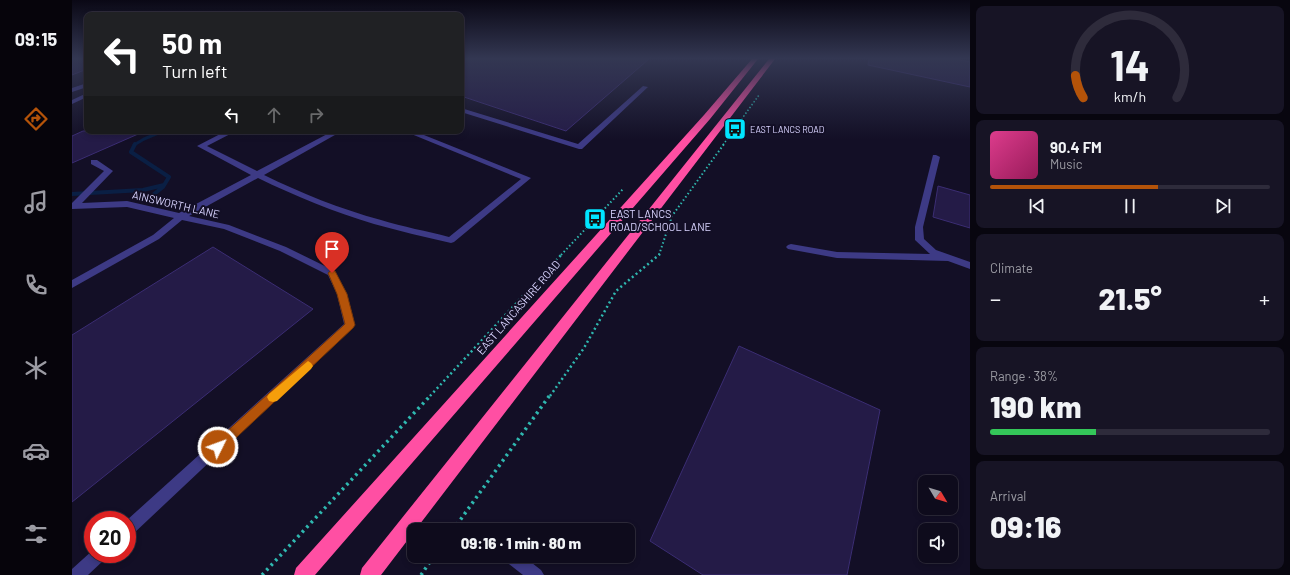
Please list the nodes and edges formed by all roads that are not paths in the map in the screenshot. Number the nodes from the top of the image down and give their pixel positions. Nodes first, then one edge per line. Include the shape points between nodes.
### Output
1 (84, 86) edge
2 (733, 86) edge
3 (751, 86) edge
4 (645, 87) dead end
5 (72, 90) edge
6 (84, 96) edge
7 (72, 102) edge
8 (464, 111) edge
9 (226, 134) edge
10 (333, 134) edge
11 (416, 134) edge
12 (936, 157) dead end
13 (94, 162) dead end
14 (257, 176) junction
15 (76, 204) edge
16 (181, 216) junction
17 (791, 247) dead end
18 (947, 258) junction
19 (970, 266) edge
20 (72, 284) edge
21 (136, 522) edge
22 (404, 530) junction
23 (90, 563) edge
24 (520, 563) edge
25 (77, 575) edge
26 (303, 575) edge
27 (369, 575) edge
28 (381, 575) edge
29 (536, 575) edge

1 - 5 street
2 - 26 highway, EAST LANCASHIRE ROAD
3 - 22 highway
4 - 8 street via 579,147
6 - 7 street
9 - 14 street via 201,146
10 - 14 street
11 - 14 street via 527,178 451,240 377,222
12 - 18 street via 920,227 920,240 933,252
13 - 15 street via 109,171
14 - 16 street
15 - 16 street, AINSWORTH LANE via 127,204
16 - 20 street via 156,237
16 - 21 street, AINSWORTH LANE via 226,227 283,249 332,273 342,294 350,325
17 - 18 street via 837,255
18 - 19 street
22 - 27 highway
22 - 28 street
23 - 25 street
24 - 29 street

